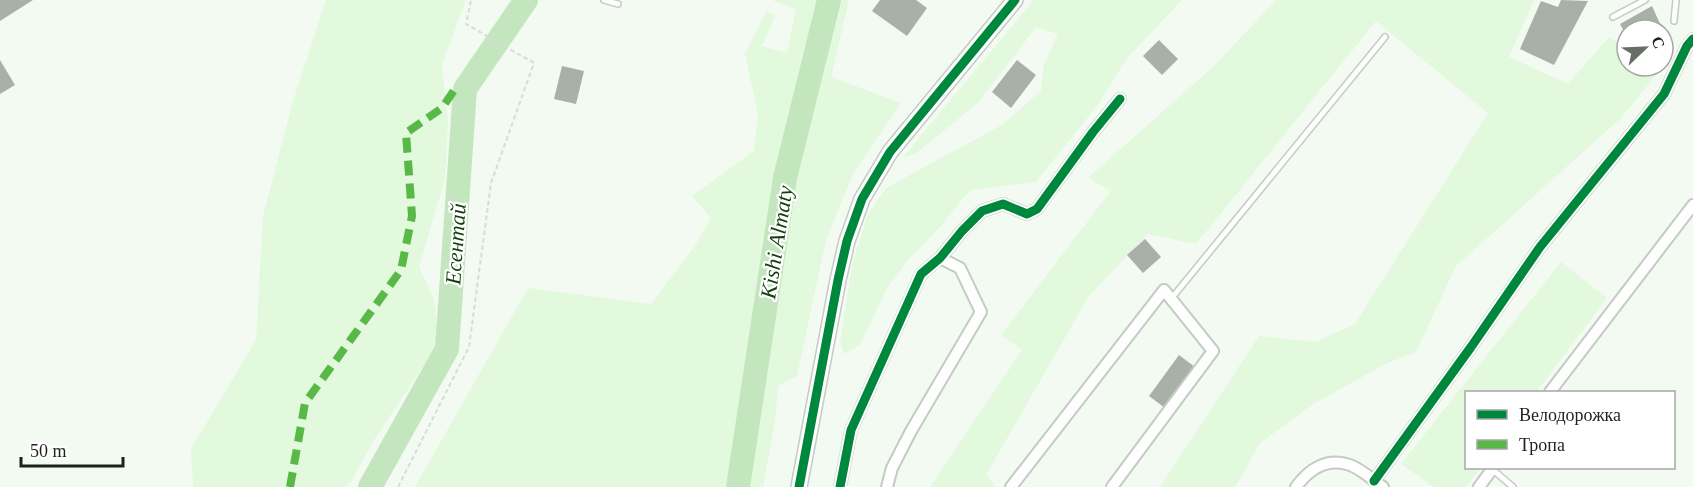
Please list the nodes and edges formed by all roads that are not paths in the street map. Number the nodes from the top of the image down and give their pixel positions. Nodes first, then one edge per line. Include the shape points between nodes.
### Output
1 (604, 0) edge
2 (1015, 0) edge
3 (1645, 0) edge
4 (1676, 0) edge
5 (618, 4) dead end
6 (1613, 17) dead end
7 (1674, 18) edge
8 (1385, 37) dead end
9 (1693, 39) edge
10 (1120, 99) dead end
11 (1693, 205) edge
12 (940, 258) junction
13 (1171, 299) junction
14 (1553, 391) edge
15 (1492, 469) edge
16 (1494, 469) edge
17 (1378, 484) edge
18 (799, 487) edge
19 (840, 487) edge
20 (887, 487) edge
21 (1011, 487) edge
22 (1112, 487) edge
23 (1296, 487) edge
24 (1479, 487) edge
25 (1513, 487) edge

1 - 5 lane
2 - 18 main road via 890,152 862,199 838,280
3 - 6 lane
4 - 7 lane
8 - 13 lane
9 - 17 street via 1664,94 1540,247
10 - 12 street via 1037,209 1027,214 1003,204 982,211
11 - 14 street
12 - 19 street via 921,274 851,430
12 - 20 street via 960,268 981,312 911,431
13 - 21 street via 1164,290
13 - 22 street via 1213,351
15 - 24 street
16 - 25 lane
17 - 23 street via 1350,465 1326,463 1311,470

